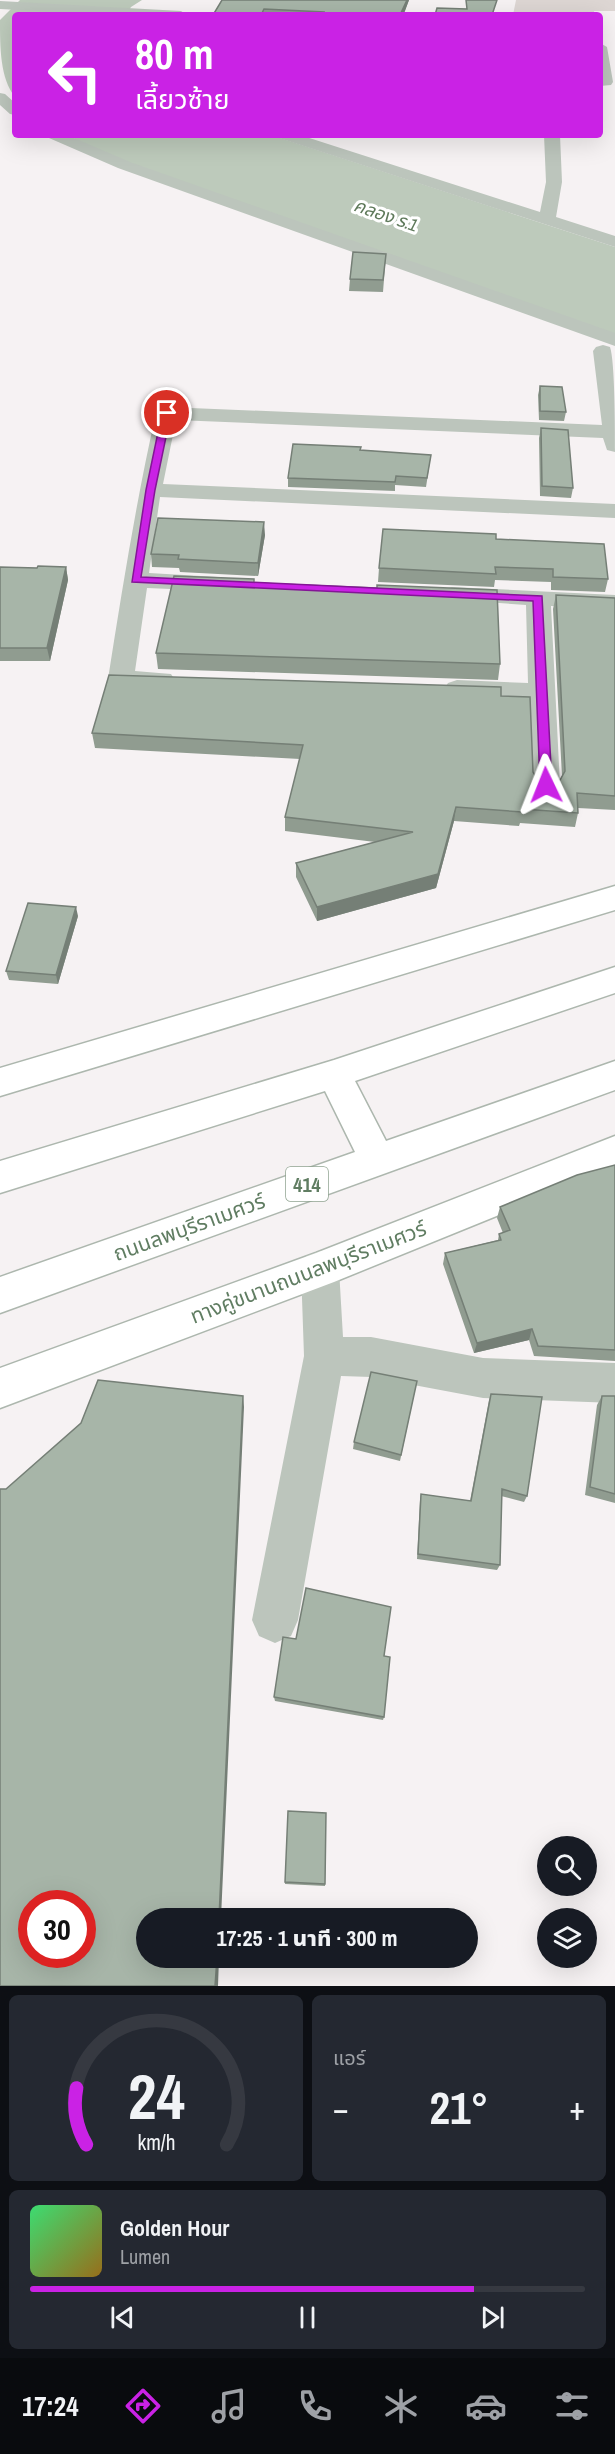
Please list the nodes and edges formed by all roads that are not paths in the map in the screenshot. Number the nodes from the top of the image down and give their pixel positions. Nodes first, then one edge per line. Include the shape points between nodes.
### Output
1 (153, 0) edge
2 (10, 3) edge
3 (114, 12) edge
4 (139, 12) edge
5 (603, 51) edge
6 (603, 82) edge
7 (0, 97) edge
8 (12, 108) edge
9 (59, 138) edge
10 (293, 138) edge
11 (552, 138) edge
12 (372, 143) dead end
13 (376, 165) junction
14 (547, 219) junction
15 (615, 242) edge
16 (609, 345) edge
17 (614, 438) edge
18 (150, 490) junction
19 (615, 511) edge
20 (135, 580) junction
21 (242, 585) edge
22 (432, 594) edge
23 (538, 598) junction
24 (615, 602) edge
25 (192, 681) edge
26 (437, 689) edge
27 (543, 692) junction
28 (546, 785) edge
29 (615, 898) edge
30 (615, 980) edge
31 (334, 1074) junction
32 (615, 1075) edge
33 (0, 1082) edge
34 (615, 1152) edge
35 (377, 1159) junction
36 (0, 1177) edge
37 (320, 1269) junction
38 (0, 1295) edge
39 (324, 1356) junction
40 (615, 1383) edge
41 (0, 1388) edge
42 (275, 1620) dead end

1 - 4 street
2 - 3 street
5 - 6 street
7 - 8 street
9 - 16 street via 124,165 500,297
10 - 13 street
11 - 14 street via 554,182
12 - 13 street via 369,151
13 - 14 street
14 - 15 street
16 - 17 street
17 - 18 street via 167,413
18 - 19 street
18 - 20 street
20 - 21 street
20 - 25 street via 121,679
22 - 23 street
23 - 24 street
23 - 27 street
26 - 27 street
27 - 28 street
29 - 33 main road
30 - 31 main road
31 - 35 main road
31 - 36 main road
32 - 35 main road, ถนนลพบุรีราเมศวร์ / 414
34 - 37 main road, ทางคู่ขนานถนนลพบุรีราเมศวร์
35 - 38 main road, ถนนลพบุรีราเมศวร์ / 414
37 - 39 street
37 - 41 main road, ทางคู่ขนานถนนลพบุรีราเมศวร์
39 - 40 street via 371,1357 483,1378
39 - 42 street

